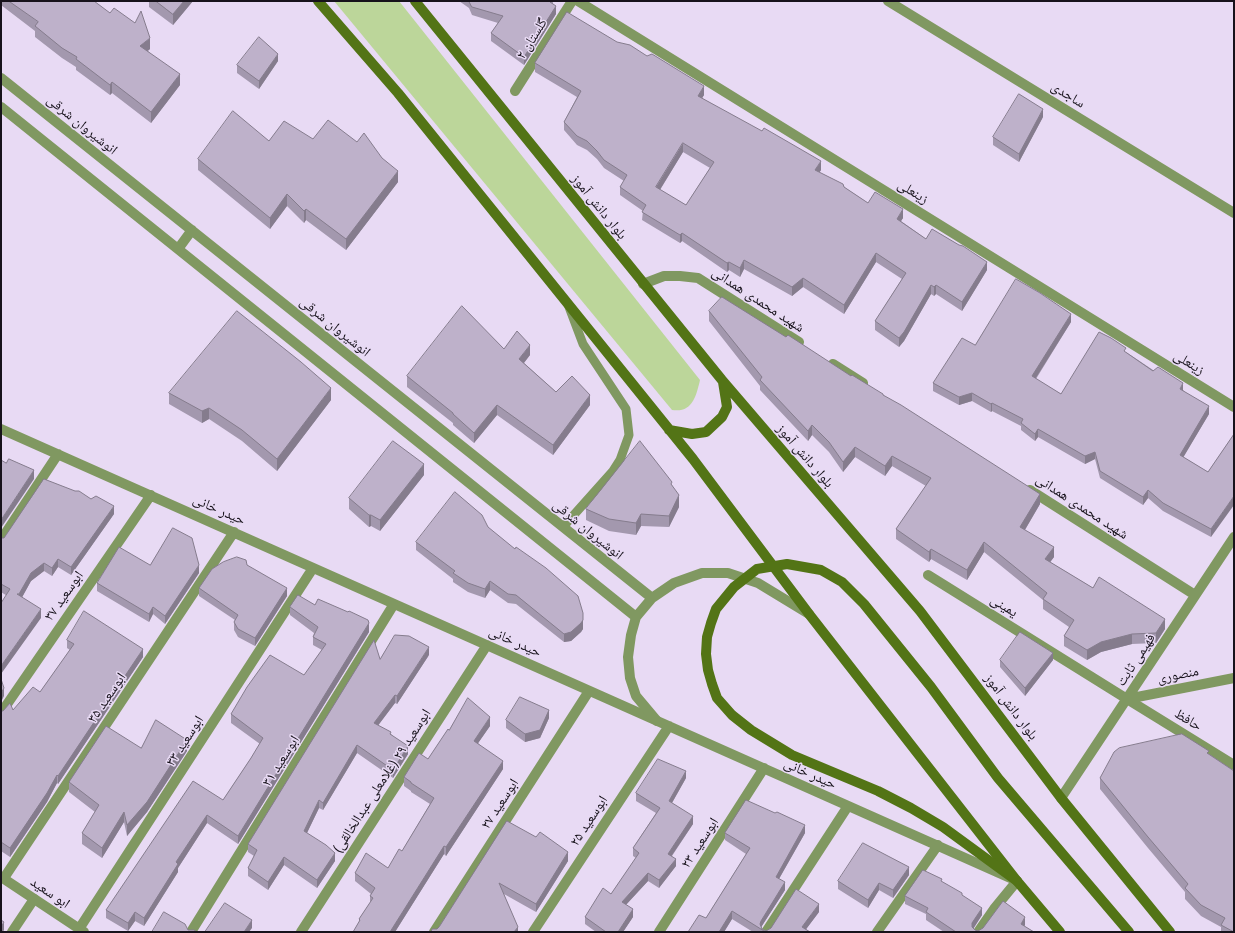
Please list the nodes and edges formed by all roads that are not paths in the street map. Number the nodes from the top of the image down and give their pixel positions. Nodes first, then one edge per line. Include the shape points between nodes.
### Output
1 (318, 1) edge
2 (415, 1) edge
3 (572, 1) edge
4 (578, 1) edge
5 (888, 1) edge
6 (1, 78) edge
7 (515, 91) dead end
8 (1, 107) edge
9 (1234, 213) edge
10 (192, 230) junction
11 (178, 249) junction
12 (643, 284) junction
13 (568, 304) junction
14 (806, 347) edge
15 (826, 359) edge
16 (722, 380) junction
17 (873, 389) edge
18 (1234, 407) edge
19 (1, 429) edge
20 (670, 430) junction
21 (58, 454) junction
22 (1020, 484) edge
23 (151, 496) junction
24 (562, 527) junction
25 (234, 532) junction
26 (1234, 537) edge
27 (1, 540) edge
28 (313, 568) junction
29 (928, 575) dead end
30 (1195, 595) junction
31 (652, 598) junction
32 (394, 604) junction
33 (809, 614) junction
34 (636, 617) junction
35 (487, 645) junction
36 (1234, 678) edge
37 (590, 691) junction
38 (1127, 699) junction
39 (1, 713) edge
40 (657, 721) junction
41 (669, 726) junction
42 (1234, 765) edge
43 (764, 768) junction
44 (1061, 798) junction
45 (848, 806) junction
46 (938, 846) junction
47 (2, 877) edge
48 (1017, 881) junction
49 (34, 899) junction
50 (82, 930) edge
51 (12, 932) edge
52 (191, 932) edge
53 (301, 932) edge
54 (434, 932) edge
55 (533, 932) edge
56 (659, 932) edge
57 (766, 932) edge
58 (877, 932) edge
59 (978, 932) edge
60 (1060, 932) edge
61 (1129, 932) edge
62 (1170, 932) edge

1 - 13 main road via 398,93
2 - 12 main road, بلوار دانش آموز
3 - 7 street, گلستان ۲
4 - 18 street, زینعلی
5 - 9 street, ساجدی
6 - 10 street, انوشیروان شرقی
8 - 11 street
10 - 11 street
10 - 24 street, انوشیروان شرقی
11 - 34 street
12 - 14 street, شهید محمدی همدانی via 664,276 698,278
12 - 16 main road, بلوار دانش آموز
13 - 20 main road
13 - 24 lane via 583,344 626,409 629,435 620,460 613,470
15 - 17 street
16 - 20 main road via 727,407 722,417 706,432 692,434
16 - 44 main road, بلوار دانش آموز via 920,611
19 - 21 street, حیدر خانی
20 - 33 main road
21 - 23 street, حیدر خانی
21 - 27 street
22 - 30 street, شهید محمدی همدانی
23 - 25 street, حیدر خانی
23 - 39 street, ابوسعید ۳۷
24 - 31 street, انوشیروان شرقی
25 - 28 street, حیدر خانی
25 - 47 street, ابوسعید ۳۵
26 - 30 street, فهیمی ثابت
28 - 32 street, حیدر خانی
28 - 50 street, ابوسعید ۳۳
29 - 38 street, یمینی
30 - 38 street, فهیمی ثابت
31 - 33 street via 674,583 702,574 728,573 758,583
31 - 34 street
32 - 35 street, حیدر خانی
32 - 52 street, ابوسعید ۳۱
33 - 48 main road
34 - 40 street via 628,657 630,678 636,696
35 - 37 street, حیدر خانی
35 - 53 street, ابوسعید ۲۹ (غلامعلی عبدالخالقی)
36 - 38 street, منصوری
37 - 40 street, حیدر خانی
37 - 54 street, ابوسعید ۲۷
38 - 42 street, حافظ
38 - 44 street, فهیمی ثابت
40 - 41 street, حیدر خانی
41 - 43 street, حیدر خانی
41 - 55 street, ابوسعید ۲۵
43 - 45 street, حیدر خانی
43 - 56 street, ابوسعید ۲۳
44 - 62 main road, بلوار دانش آموز
45 - 46 street, حیدر خانی
45 - 57 street
46 - 48 street, حیدر خانی
46 - 58 street
47 - 49 street, ابو سعید
48 - 59 street
48 - 60 main road
48 - 61 main road, bridge via 943,827 912,808 792,755 750,730 732,715 714,691 706,654 710,623 716,609 734,587 757,570 787,564 820,570 842,582 864,604 931,687 998,778
49 - 50 street, ابو سعید
49 - 51 street

